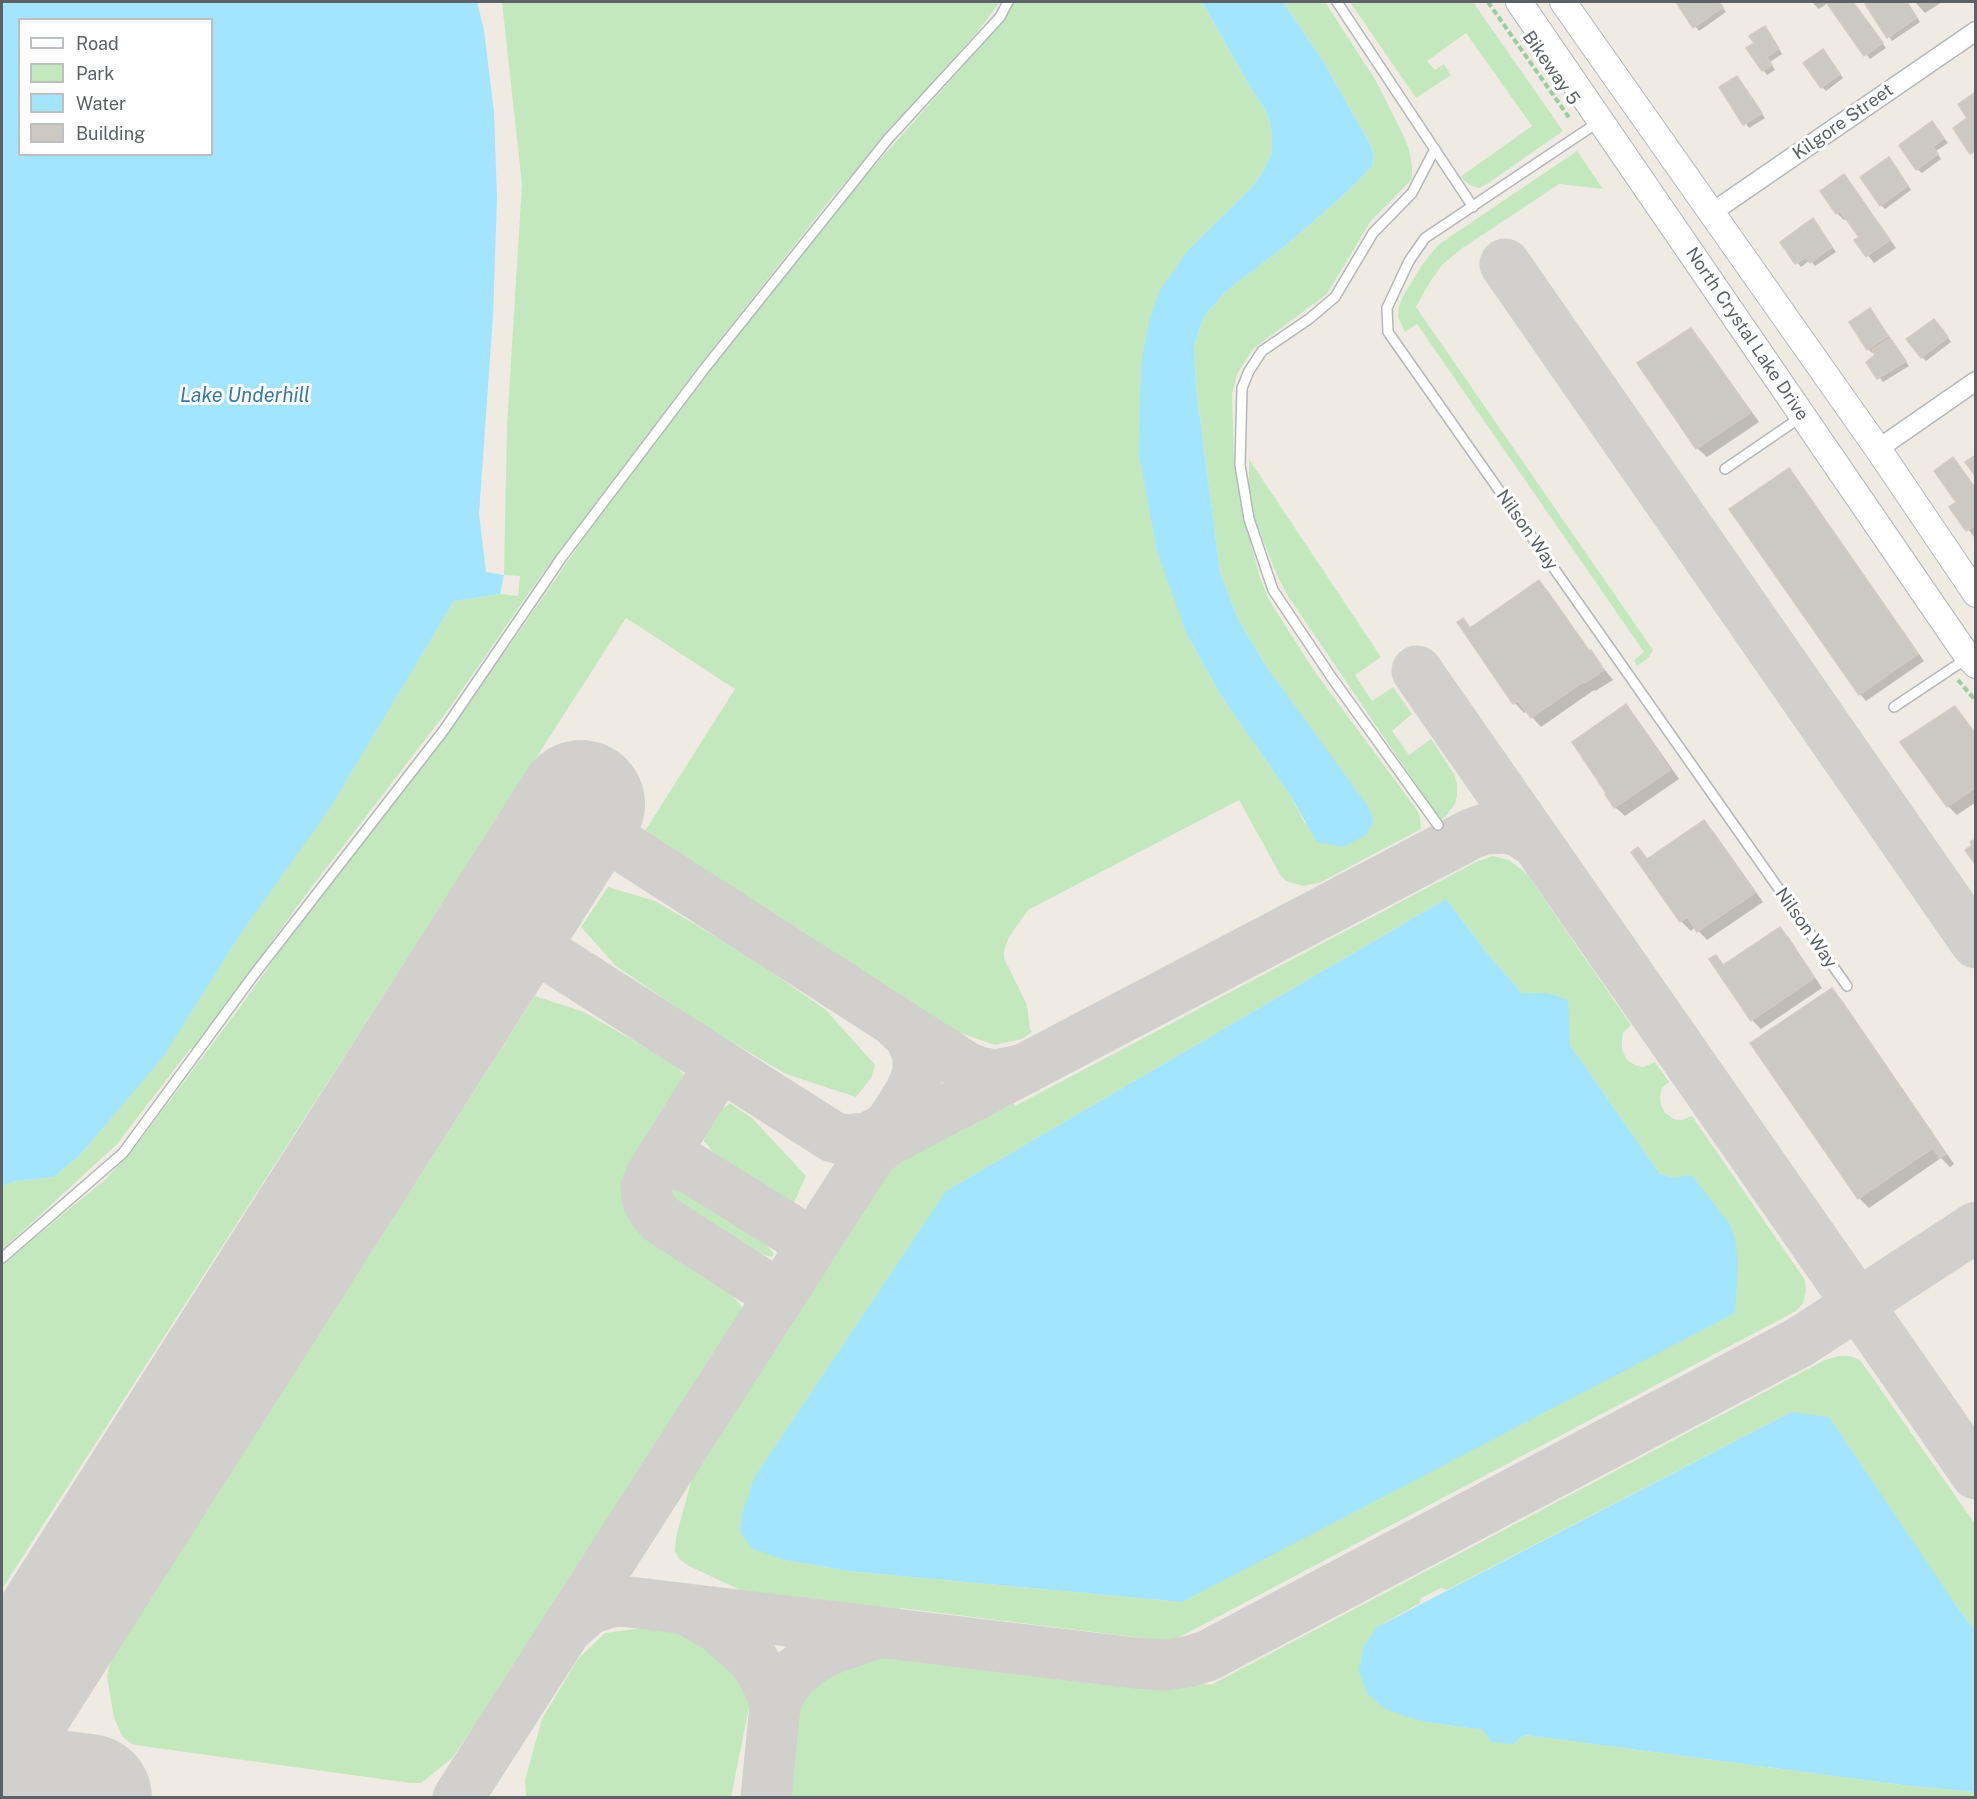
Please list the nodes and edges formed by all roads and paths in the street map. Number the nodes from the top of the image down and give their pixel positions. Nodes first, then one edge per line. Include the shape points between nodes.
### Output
1 (1008, 2) edge
2 (1337, 2) edge
3 (1488, 2) edge
4 (1519, 2) edge
5 (1563, 2) edge
6 (1976, 31) edge
7 (1571, 120) dead end
8 (1601, 121) junction
9 (1435, 149) junction
10 (1473, 207) junction
11 (1711, 213) junction
12 (1976, 381) edge
13 (1803, 416) junction
14 (1878, 449) junction
15 (1725, 469) dead end
16 (1976, 594) edge
17 (1968, 668) edge
18 (1976, 701) edge
19 (1894, 707) dead end
20 (1438, 825) dead end
21 (1847, 986) dead end
22 (2, 1258) edge

1 - 22 lane via 1000,17 888,139 705,368 562,558 444,730 253,976 123,1153
2 - 9 lane
3 - 7 path, Bikeway 5
4 - 8 main road, North Crystal Lake Drive
5 - 11 main road, North Crystal Lake Drive
6 - 11 street, Kilgore Street
8 - 10 lane, Nilson Way
8 - 13 main road, North Crystal Lake Drive
9 - 10 lane
9 - 20 lane via 1412,193 1373,233 1335,297 1262,351 1249,371 1242,388 1240,465 1249,519 1273,590
10 - 21 lane, Nilson Way via 1425,238 1409,261 1387,308 1388,332
11 - 14 main road, North Crystal Lake Drive
12 - 14 street
13 - 15 lane
13 - 17 main road, North Crystal Lake Drive
14 - 16 main road, North Crystal Lake Drive
17 - 18 path
17 - 19 lane

